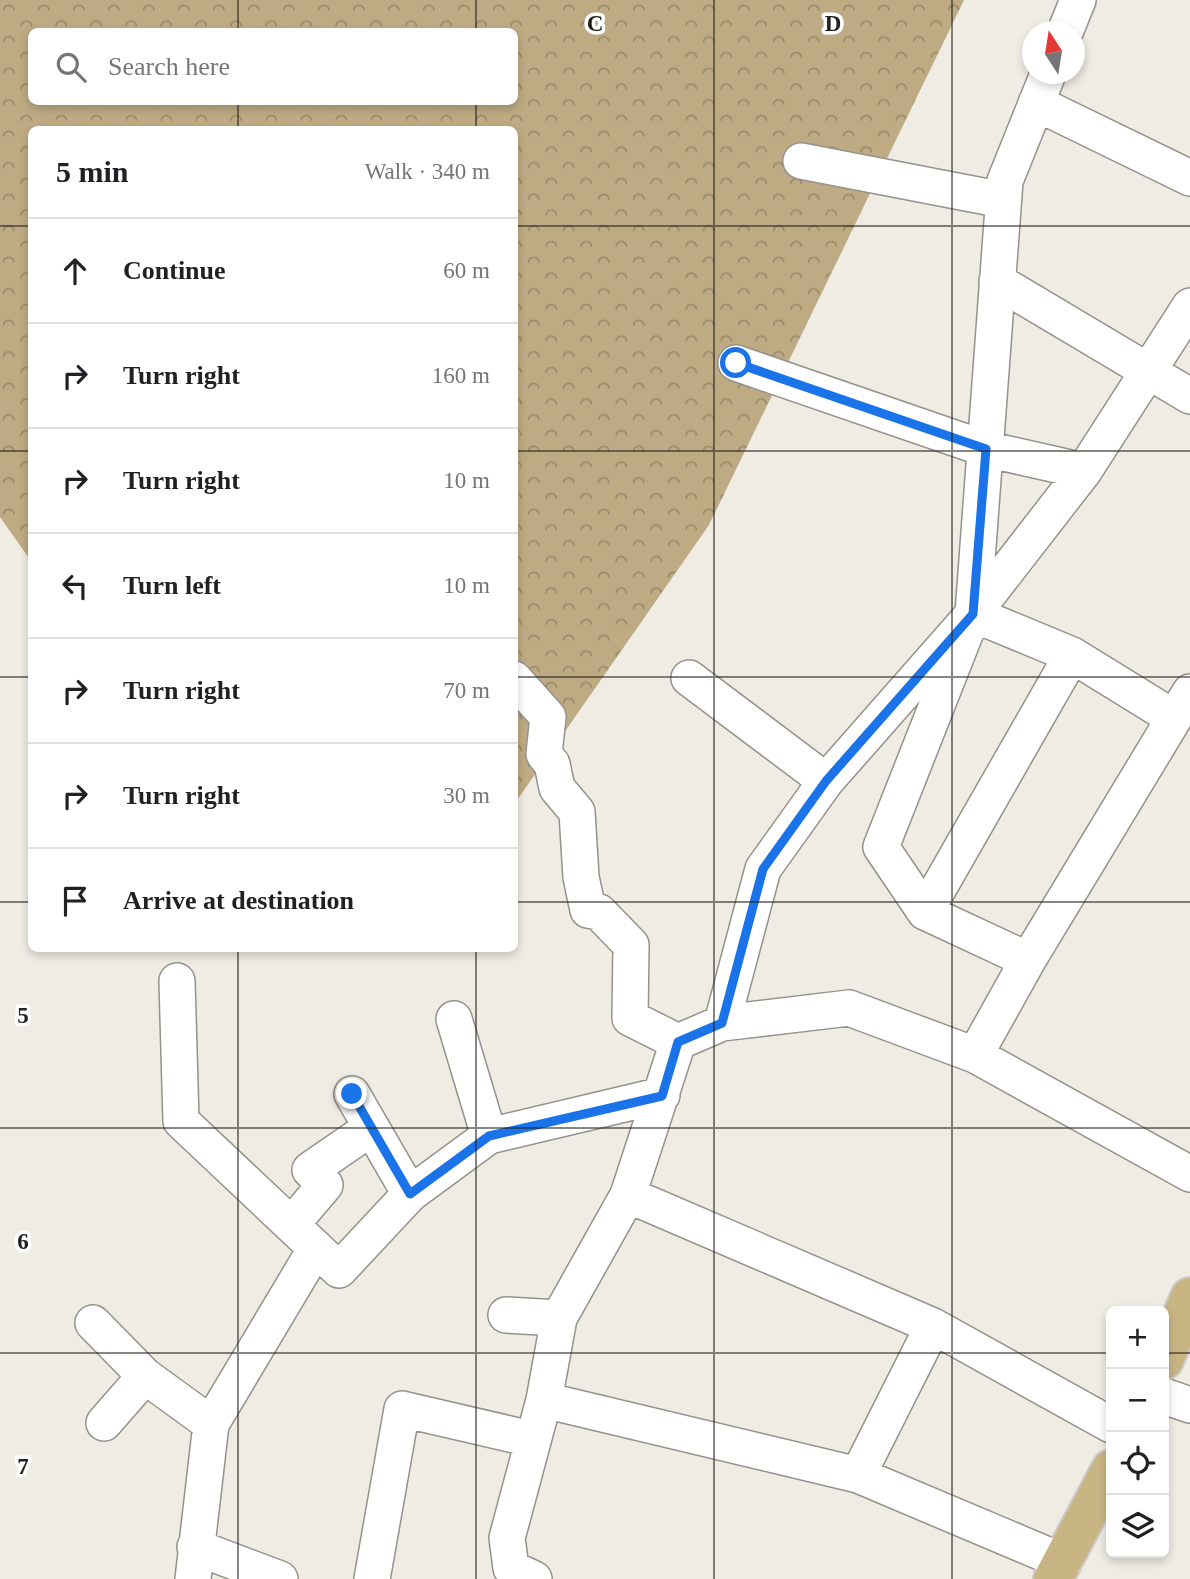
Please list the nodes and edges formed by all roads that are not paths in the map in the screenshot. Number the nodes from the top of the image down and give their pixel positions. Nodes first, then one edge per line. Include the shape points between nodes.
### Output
1 (1078, 0) edge
2 (1069, 21) edge
3 (1042, 88) edge
4 (801, 162) dead end
5 (1190, 178) edge
6 (1003, 200) junction
7 (997, 281) junction
8 (1190, 306) edge
9 (736, 363) dead end
10 (1150, 370) junction
11 (1190, 396) edge
12 (986, 449) junction
13 (1084, 471) junction
14 (973, 614) junction
15 (1072, 655) junction
16 (689, 678) dead end
17 (518, 683) edge
18 (1182, 705) edge
19 (826, 781) junction
20 (925, 912) junction
21 (1028, 960) junction
22 (177, 981) dead end
23 (454, 1019) dead end
24 (722, 1023) junction
25 (678, 1042) junction
26 (975, 1055) junction
27 (352, 1094) dead end
28 (662, 1096) junction
29 (371, 1128) junction
30 (489, 1136) junction
31 (1190, 1174) edge
32 (410, 1194) junction
33 (628, 1195) junction
34 (303, 1237) junction
35 (1190, 1297) edge
36 (506, 1315) dead end
37 (559, 1318) junction
38 (93, 1323) dead end
39 (933, 1326) junction
40 (1169, 1348) edge
41 (145, 1376) junction
42 (1169, 1398) edge
43 (544, 1400) junction
44 (1190, 1405) edge
45 (1106, 1422) edge
46 (104, 1423) dead end
47 (211, 1424) junction
48 (531, 1439) junction
49 (858, 1475) junction
50 (1106, 1479) edge
51 (194, 1563) edge
52 (1059, 1571) edge
53 (280, 1579) edge
54 (372, 1579) edge
55 (534, 1579) edge

1 - 2 street
3 - 5 street
3 - 6 street via 1005,180
4 - 6 street
6 - 7 street
7 - 10 street
7 - 12 street
8 - 10 street
9 - 12 street
10 - 11 street
10 - 13 street
12 - 13 street
12 - 14 street
13 - 14 street
14 - 15 street
14 - 19 street
14 - 20 street via 881,847
15 - 18 street
15 - 20 street
16 - 19 street
17 - 25 street via 548,717 544,754 552,764 557,788 577,812 588,910 599,912 631,945 631,1018
18 - 21 street
19 - 24 street via 763,869
20 - 21 street
21 - 26 street
22 - 34 street via 181,1121
23 - 30 street
24 - 25 street
24 - 26 street via 849,1008
25 - 28 street
26 - 31 street
27 - 29 street
28 - 30 street
28 - 33 street
29 - 32 street
29 - 34 street via 310,1170 325,1185
30 - 32 street
32 - 34 street via 339,1270
33 - 37 street
33 - 39 street
34 - 47 street
35 - 40 main road
36 - 37 street
37 - 43 street
38 - 41 street
39 - 45 street
39 - 49 street
41 - 46 street
41 - 47 street
42 - 44 street
43 - 48 street
43 - 49 street
47 - 51 street
48 - 54 street via 402,1409
48 - 55 street via 507,1538 510,1568
49 - 52 street
50 - 52 main road
51 - 53 street

